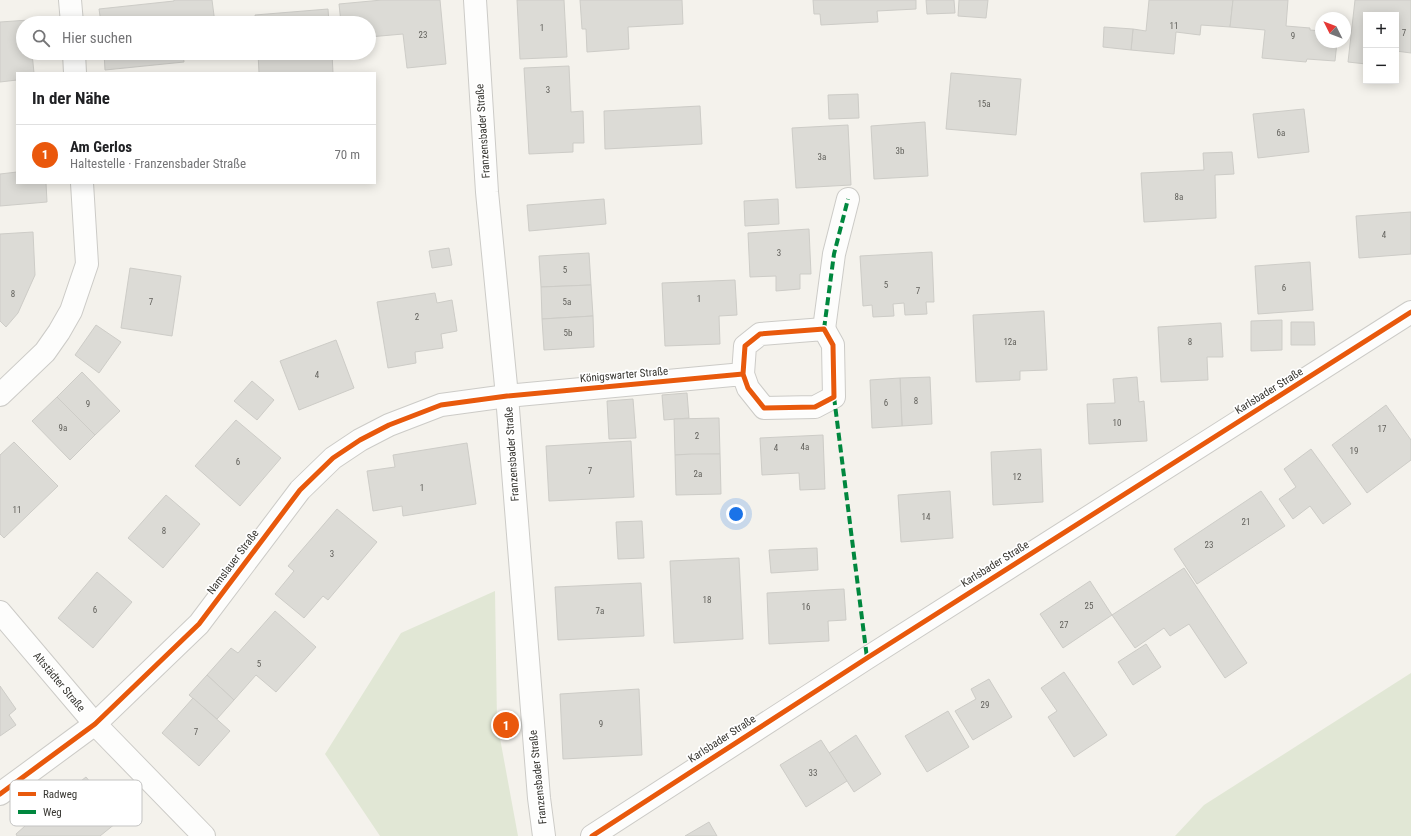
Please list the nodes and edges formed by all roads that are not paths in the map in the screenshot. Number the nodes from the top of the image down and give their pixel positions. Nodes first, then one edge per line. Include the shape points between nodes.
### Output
1 (70, 0) edge
2 (475, 0) edge
3 (71, 16) edge
4 (74, 60) edge
5 (75, 72) edge
6 (82, 184) edge
7 (848, 199) dead end
8 (1411, 312) edge
9 (824, 329) junction
10 (743, 374) junction
11 (0, 395) edge
12 (507, 396) junction
13 (0, 612) edge
14 (95, 724) junction
15 (19, 780) edge
16 (10, 787) edge
17 (0, 794) edge
18 (204, 836) edge
19 (544, 836) edge
20 (592, 836) edge

1 - 3 street
2 - 12 street, Franzensbader Straße via 487,192
4 - 5 street
6 - 11 street via 87,264 71,311 45,352
7 - 9 street via 834,254
8 - 20 street, Karlsbader Straße
9 - 10 street via 760,334 745,346
9 - 10 street via 834,345 834,397 815,407 764,408 748,388
10 - 12 street, Königswarter Straße
12 - 14 street, Namslauer Straße via 442,405 389,425 333,458 300,490 199,624
12 - 19 street, Franzensbader Straße
13 - 14 street, Altstädter Straße
14 - 15 street, Namslauer Straße
14 - 18 street, Altstädter Straße
16 - 17 street, Namslauer Straße

